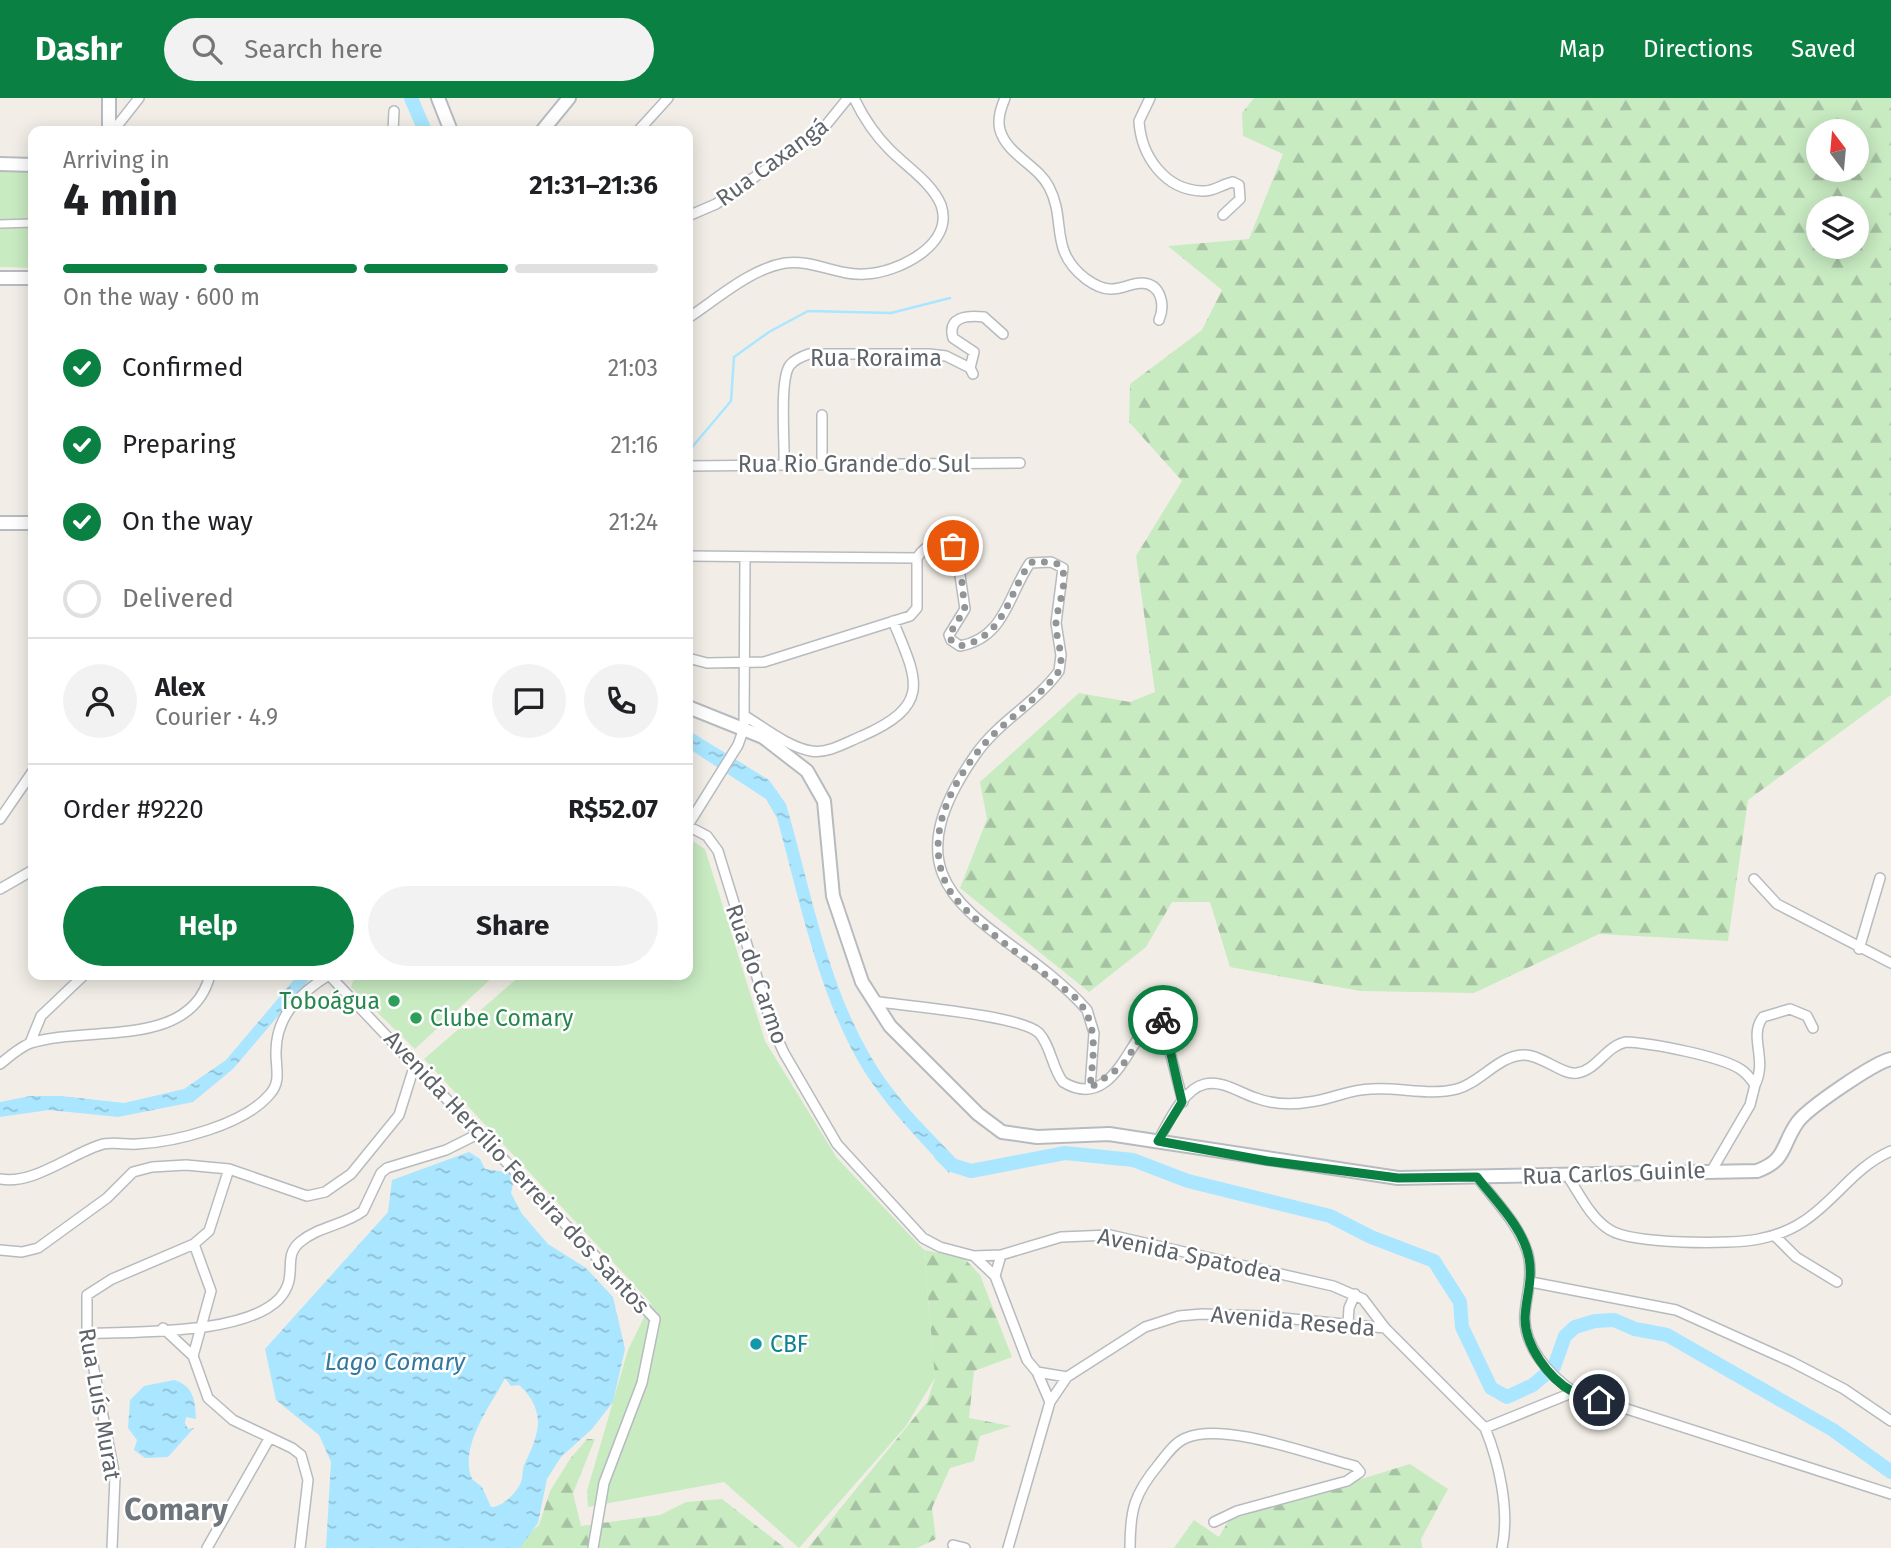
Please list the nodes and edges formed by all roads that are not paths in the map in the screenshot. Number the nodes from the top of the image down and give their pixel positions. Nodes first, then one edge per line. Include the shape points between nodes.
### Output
1 (109, 98) edge
2 (139, 98) edge
3 (438, 98) edge
4 (569, 98) edge
5 (668, 98) edge
6 (848, 98) edge
7 (854, 98) edge
8 (1004, 98) edge
9 (1150, 98) edge
10 (394, 111) dead end
11 (111, 126) edge
12 (115, 126) edge
13 (393, 126) edge
14 (449, 126) edge
15 (546, 126) edge
16 (643, 126) edge
17 (0, 164) edge
18 (28, 165) edge
19 (693, 214) edge
20 (1223, 215) dead end
21 (28, 223) edge
22 (0, 224) edge
23 (0, 278) edge
24 (28, 278) edge
25 (693, 315) edge
26 (1159, 320) dead end
27 (1003, 334) dead end
28 (822, 415) dead end
29 (1020, 463) dead end
30 (784, 464) junction
31 (822, 464) junction
32 (693, 466) edge
33 (0, 523) edge
34 (28, 523) edge
35 (693, 556) edge
36 (745, 558) junction
37 (917, 558) junction
38 (893, 621) junction
39 (693, 659) edge
40 (745, 662) junction
41 (693, 708) edge
42 (744, 722) junction
43 (28, 778) edge
44 (693, 817) edge
45 (0, 819) edge
46 (693, 828) edge
47 (28, 873) edge
48 (0, 876) edge
49 (1880, 878) dead end
50 (1754, 879) dead end
51 (3, 887) edge
52 (1859, 949) junction
53 (1891, 963) edge
54 (79, 980) edge
55 (208, 980) edge
56 (321, 980) edge
57 (334, 980) edge
58 (873, 1001) junction
59 (1813, 1028) dead end
60 (30, 1043) junction
61 (1891, 1059) edge
62 (0, 1063) edge
63 (415, 1064) junction
64 (1755, 1085) junction
65 (1090, 1088) junction
66 (1182, 1102) junction
67 (480, 1133) junction
68 (1158, 1141) junction
69 (1891, 1152) edge
70 (229, 1169) junction
71 (1712, 1170) junction
72 (1567, 1175) junction
73 (1477, 1177) junction
74 (0, 1179) edge
75 (1774, 1236) junction
76 (194, 1244) junction
77 (0, 1250) edge
78 (1001, 1255) junction
79 (974, 1256) junction
80 (995, 1276) junction
81 (1531, 1282) junction
82 (1837, 1282) dead end
83 (1355, 1294) junction
84 (1348, 1323) junction
85 (163, 1328) junction
86 (1385, 1328) junction
87 (200, 1330) junction
88 (86, 1334) junction
89 (193, 1356) junction
90 (1037, 1372) junction
91 (1067, 1377) junction
92 (1574, 1392) junction
93 (1051, 1402) junction
94 (1891, 1421) edge
95 (1485, 1428) junction
96 (269, 1439) junction
97 (1891, 1494) edge
98 (1214, 1522) dead end
99 (953, 1545) dead end
100 (112, 1548) edge
101 (207, 1548) edge
102 (300, 1548) edge
103 (593, 1548) edge
104 (965, 1548) edge
105 (1008, 1548) edge
106 (1130, 1548) edge
107 (1502, 1548) edge

1 - 11 street
2 - 12 street
3 - 14 street
4 - 15 street
5 - 16 street
6 - 19 street, Rua Caxangá via 822,130 716,204
7 - 25 street via 873,131 940,203 941,233 932,245 896,266 864,274 784,263 751,277
8 - 26 street via 1000,131 1050,188 1059,242 1069,262 1099,287 1145,284 1154,288 1162,303
9 - 20 street via 1139,121 1149,158 1171,183 1191,189 1239,185 1240,199
10 - 13 street
17 - 18 street
21 - 22 street
23 - 24 street
27 - 30 street, Rua Roraima via 984,317 972,315 954,322 953,338 974,352 971,371 946,356 929,354 799,357 785,378
28 - 31 street
29 - 31 street, Rua Rio Grande do Sul
30 - 31 street, Rua Rio Grande do Sul
30 - 32 street, Rua Rio Grande do Sul
33 - 34 street
35 - 36 street
36 - 37 street
36 - 40 street
37 - 38 street via 917,608 910,616
37 - 65 street via 931,544 944,543 956,550 965,609 949,635 960,646 977,642 995,628 1030,563 1051,562 1063,568 1056,623 1059,671 977,752 941,816 938,840 941,866 952,894 1087,1010 1094,1033
38 - 40 street via 772,660
38 - 42 street via 915,685 907,707 891,722 818,751
39 - 40 street
40 - 42 street
41 - 42 street, Rua Carlos Guinle
42 - 44 street via 732,755
42 - 58 street, Rua Carlos Guinle via 807,771 820,791 833,896 853,960
43 - 45 street
46 - 79 street, Rua do Carmo via 707,836 718,851 773,1029 837,1144 923,1238
47 - 51 street
48 - 51 street
49 - 52 street
50 - 52 street via 1777,904
52 - 53 street
54 - 60 street via 41,1016
55 - 60 street via 198,1002 171,1021
56 - 74 street via 302,992 287,1012 275,1048 278,1079 260,1104 212,1129 140,1144 101,1145 22,1177
57 - 63 street, Avenida Hercílio Ferreira dos Santos
58 - 65 street via 1032,1029 1046,1045 1063,1082
58 - 68 street, Rua Carlos Guinle via 890,1027 988,1124 1002,1132 1037,1137 1109,1134
59 - 64 street via 1807,1016 1790,1009 1763,1017 1757,1031 1762,1065
60 - 62 street
61 - 71 street, Rua Carlos Guinle via 1877,1063 1798,1121 1774,1164 1757,1171
63 - 67 street, Avenida Hercílio Ferreira dos Santos
63 - 70 street via 399,1115 336,1187 307,1196
64 - 66 street via 1740,1068 1626,1042 1613,1046 1579,1073 1523,1054 1458,1088 1370,1089 1286,1103 1215,1084 1198,1087
64 - 71 street via 1751,1105
65 - 66 street via 1122,1066 1158,1017 1164,1022
66 - 68 street
67 - 87 street via 446,1150 387,1168 363,1210 307,1237 292,1250 290,1282 275,1302 251,1317
67 - 103 street, Avenida Hercílio Ferreira dos Santos via 655,1319 644,1376 604,1483
68 - 73 street, Rua Carlos Guinle via 1398,1178
69 - 75 street via 1855,1172 1804,1222
70 - 76 street via 209,1231
70 - 77 street via 170,1164 139,1170 38,1248
71 - 72 street, Rua Carlos Guinle
72 - 73 street, Rua Carlos Guinle
72 - 75 street via 1597,1220 1617,1233 1699,1242
73 - 81 street via 1519,1231 1529,1258
75 - 82 street via 1796,1257
76 - 87 street via 212,1291
76 - 88 street, Rua Luís Murat via 89,1293
78 - 79 street, Avenida Spatodea
78 - 80 street
78 - 83 street, Avenida Spatodea via 1061,1237 1110,1235
79 - 80 street, Rua do Carmo
80 - 90 street, Rua do Carmo via 1027,1360
81 - 92 street via 1526,1332 1554,1377
81 - 94 street via 1676,1310 1802,1367
83 - 84 street
83 - 86 street, Avenida Spatodea
84 - 86 street, Avenida Reseda
84 - 91 street, Avenida Reseda via 1179,1316 1145,1327
85 - 87 street
85 - 88 street
85 - 89 street
86 - 95 street, Avenida Reseda
87 - 89 street
88 - 100 street, Rua Luís Murat via 114,1470
89 - 96 street via 213,1404
90 - 91 street
90 - 93 street, Rua do Carmo
91 - 93 street, Avenida Reseda
92 - 95 street
92 - 97 street
93 - 105 street, Avenida Reseda
95 - 107 street, Avenida Reseda via 1506,1521
96 - 101 street
96 - 102 street via 296,1451 307,1472
98 - 106 street via 1257,1504 1347,1481 1360,1472 1355,1466 1261,1441 1229,1435 1186,1437 1140,1490 1131,1508
99 - 104 street

